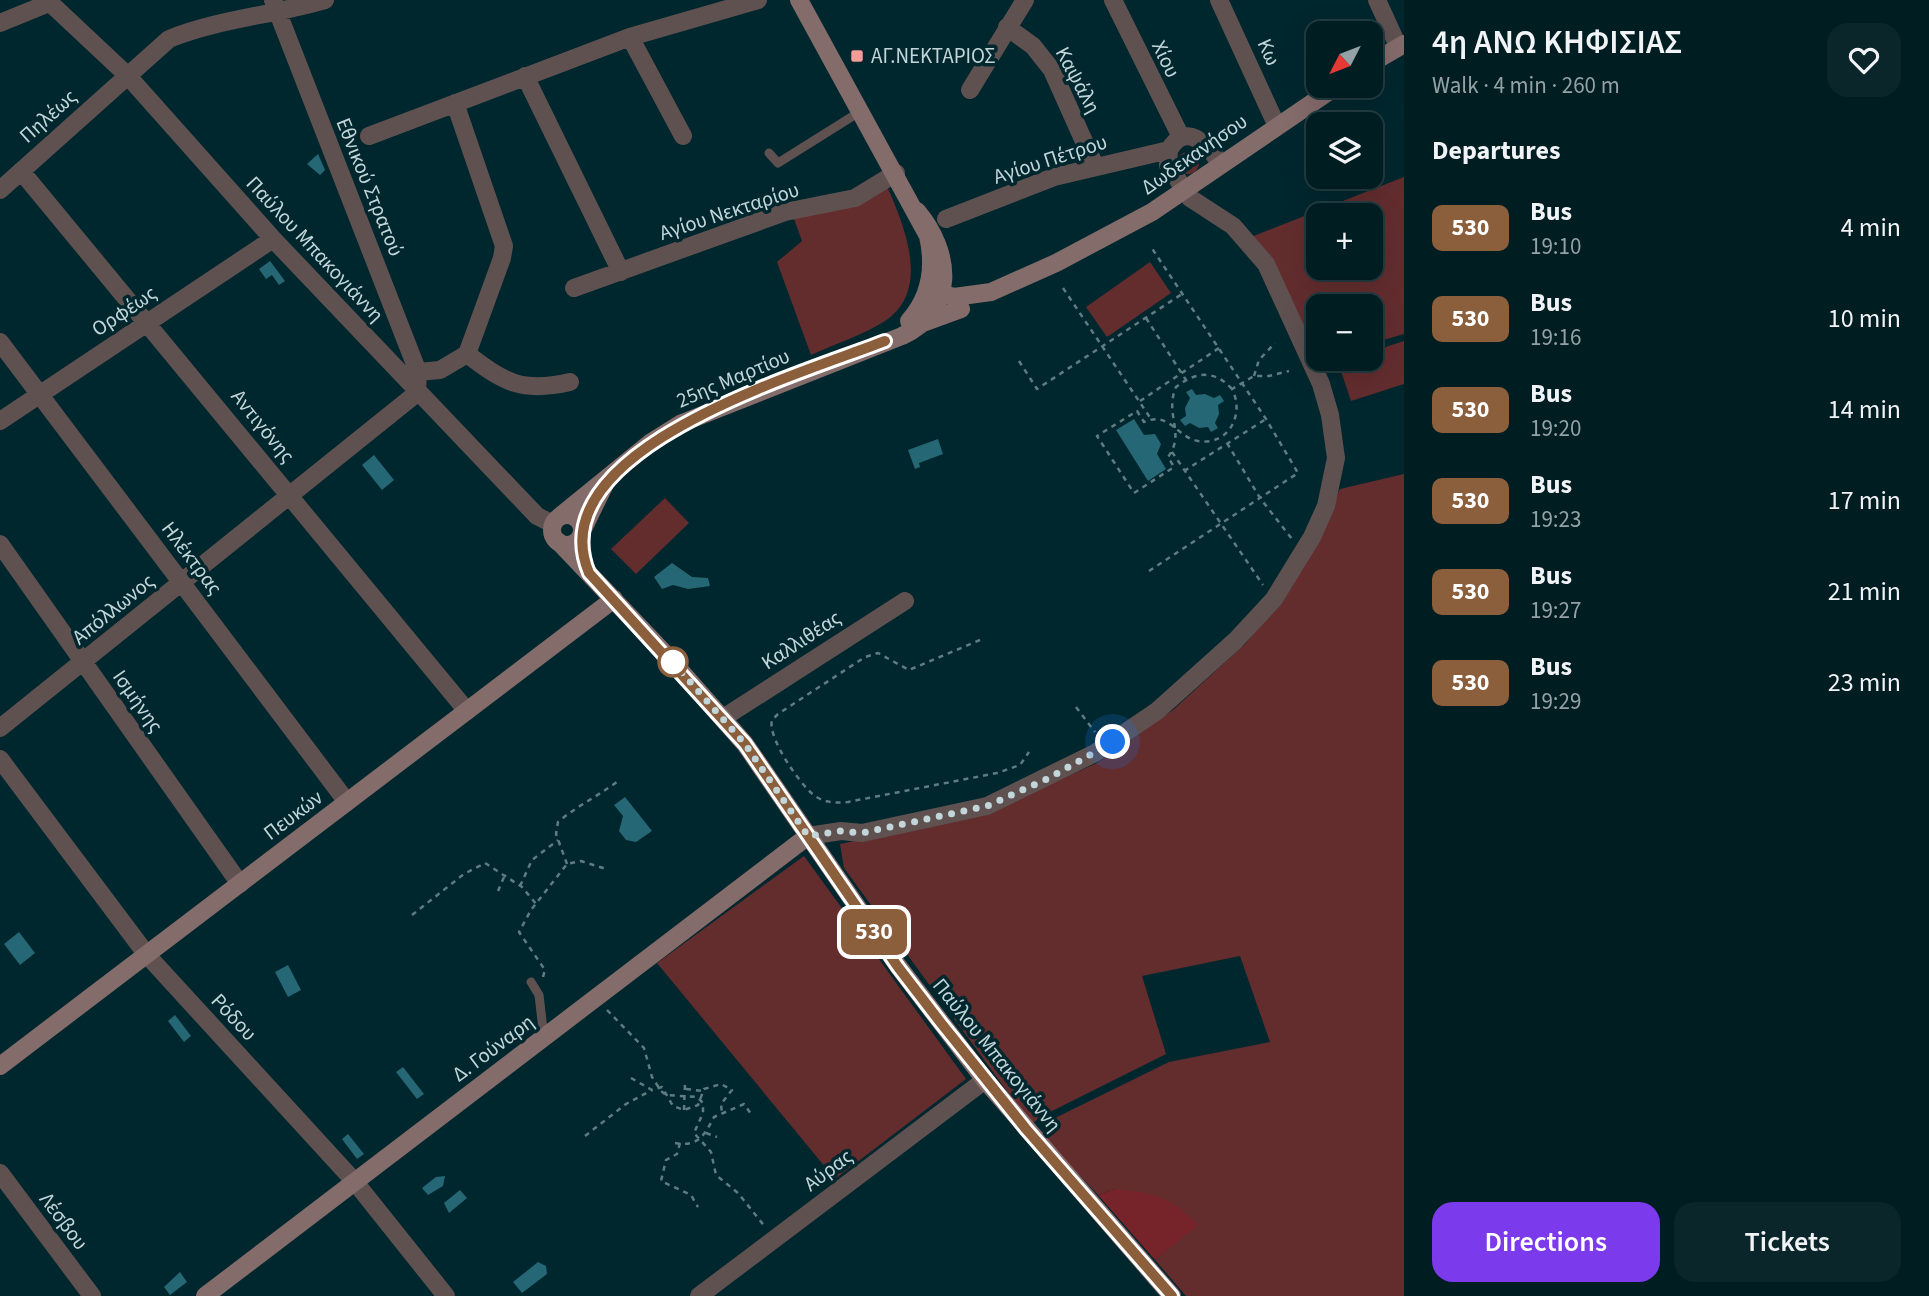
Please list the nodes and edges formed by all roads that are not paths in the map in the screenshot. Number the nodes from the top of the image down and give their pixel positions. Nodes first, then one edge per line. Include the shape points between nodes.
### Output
1 (326, 0) edge
2 (758, 0) edge
3 (799, 0) edge
4 (1025, 0) edge
5 (1113, 0) edge
6 (1219, 0) edge
7 (1377, 0) edge
8 (48, 1) edge
9 (274, 7) edge
10 (0, 23) edge
11 (1007, 27) junction
12 (630, 37) junction
13 (1400, 38) edge
14 (1383, 53) edge
15 (127, 75) junction
16 (525, 76) junction
17 (970, 90) dead end
18 (1318, 98) edge
19 (455, 103) junction
20 (862, 111) junction
21 (1276, 124) junction
22 (369, 136) dead end
23 (683, 136) dead end
24 (1175, 143) junction
25 (769, 153) dead end
26 (1220, 163) junction
27 (1095, 166) junction
28 (21, 171) junction
29 (896, 173) junction
30 (1183, 189) junction
31 (0, 190) edge
32 (917, 211) junction
33 (947, 219) dead end
34 (273, 239) junction
35 (621, 271) junction
36 (944, 271) junction
37 (574, 288) dead end
38 (932, 297) junction
39 (962, 303) junction
40 (147, 322) junction
41 (920, 324) junction
42 (885, 341) junction
43 (0, 342) edge
44 (467, 354) junction
45 (418, 372) junction
46 (570, 382) dead end
47 (417, 393) junction
48 (39, 395) junction
49 (0, 421) edge
50 (610, 477) junction
51 (290, 496) junction
52 (557, 528) junction
53 (581, 533) junction
54 (0, 544) edge
55 (589, 573) junction
56 (182, 582) junction
57 (614, 600) junction
58 (905, 601) dead end
59 (83, 662) junction
60 (467, 711) junction
61 (723, 718) junction
62 (0, 728) edge
63 (0, 759) edge
64 (347, 802) junction
65 (808, 836) junction
66 (240, 884) junction
67 (146, 955) junction
68 (533, 985) road end
69 (544, 1038) junction
70 (0, 1066) edge
71 (985, 1080) junction
72 (0, 1173) edge
73 (355, 1182) junction
74 (92, 1296) edge
75 (205, 1296) edge
76 (446, 1296) edge
77 (699, 1296) edge
78 (1172, 1296) edge

1 - 9 street, Πηλέως
2 - 12 street
3 - 20 main road
4 - 11 street
5 - 24 street, Χίου
6 - 21 street, Κω
7 - 13 street
8 - 10 street
8 - 15 street, Παύλου Μπακογιάννη
9 - 15 street, Πηλέως via 169,39
9 - 45 street, Εθνικού Στρατού
11 - 17 street
11 - 27 street, Καψάλη via 1033,47 1052,70
12 - 16 street
12 - 23 street
13 - 14 main road
15 - 28 street, Πηλέως
15 - 34 street, Παύλου Μπακογιάννη
16 - 19 street
16 - 35 street
18 - 21 main road, Δωδεκανήσου
19 - 22 street
19 - 44 street via 503,246
20 - 25 lane via 778,163
20 - 29 main road
21 - 26 main road, Δωδεκανήσου
24 - 26 street via 1201,139
24 - 27 street, Αγίου Πέτρου
24 - 30 street, Χίου via 1168,165
26 - 30 main road, Δωδεκανήσου
27 - 33 street, Αγίου Πέτρου
28 - 31 street, Πηλέως
28 - 40 street, Αντιγόνης
29 - 32 main road
29 - 35 street, Αγίου Νεκταρίου via 855,198 785,212
30 - 39 main road, Δωδεκανήσου via 1152,212 1075,253
30 - 65 street via 1240,232 1266,264 1321,384 1336,458 1326,506 1312,537 1274,599 1235,641 1157,710 1095,753 987,806 862,833
32 - 36 main road via 940,244
32 - 38 main road via 932,254
34 - 40 street, Ορφέως
34 - 47 street, Παύλου Μπακογιάννη
35 - 37 street, Αγίου Νεκταρίου
36 - 38 main road
36 - 39 main road
38 - 39 main road
38 - 41 main road, 25ης Μαρτίου
38 - 42 main road, 25ης Μαρτίου
39 - 41 main road
40 - 48 street, Ορφέως
40 - 51 street, Αντιγόνης
41 - 42 main road, 25ης Μαρτίου
42 - 50 main road, 25ης Μαρτίου via 682,423
43 - 48 street, Ηλέκτρας
44 - 45 street via 440,370
44 - 46 street via 519,386
45 - 47 street, Εθνικού Στρατού
47 - 51 street, Απόλλωνος
47 - 52 street, Παύλου Μπακογιάννη via 537,516
48 - 49 street, Ορφέως
48 - 56 street, Ηλέκτρας
50 - 52 main road, 25ης Μαρτίου
50 - 53 main road, 25ης Μαρτίου
51 - 56 street, Απόλλωνος
51 - 60 street, Αντιγόνης
52 - 53 main road via 573,543
52 - 53 main road via 568,515 577,518
52 - 55 main road, Παύλου Μπακογιάννη
53 - 55 main road, Παύλου Μπακογιάννη via 581,554
54 - 59 street, Ισμήνης
55 - 57 main road, Παύλου Μπακογιάννη
56 - 59 street, Απόλλωνος
56 - 64 street, Ηλέκτρας
57 - 60 main road, Πευκών
57 - 61 main road, Παύλου Μπακογιάννη
58 - 61 street, Καλλιθέας
59 - 62 street, Απόλλωνος
59 - 66 street, Ισμήνης
60 - 64 main road, Πευκών
61 - 65 main road, Παύλου Μπακογιάννη
63 - 67 street, Ρόδου
64 - 66 main road, Πευκών
65 - 69 main road, Δ. Γούναρη
65 - 71 main road, Παύλου Μπακογιάννη via 898,967
66 - 67 main road, Πευκών
67 - 70 main road, Πευκών
67 - 73 street, Ρόδου
68 - 69 lane via 539,995
69 - 73 main road, Δ. Γούναρη
71 - 77 street, Αύρας
71 - 78 main road, Παύλου Μπακογιάννη
72 - 74 street, Λέσβου
73 - 75 main road, Δ. Γούναρη
73 - 76 street, Ρόδου

